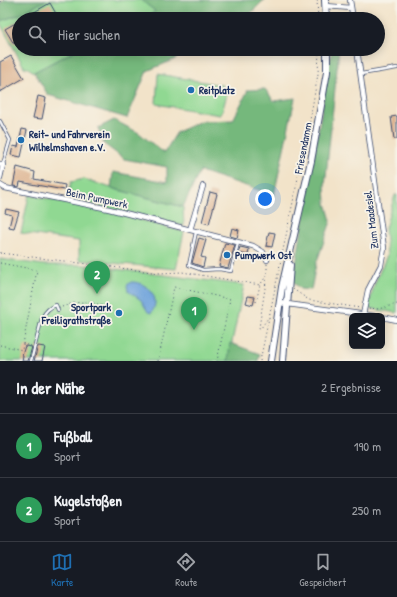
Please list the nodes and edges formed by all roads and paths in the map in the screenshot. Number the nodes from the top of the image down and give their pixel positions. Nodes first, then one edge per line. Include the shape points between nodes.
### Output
1 (4, 0) edge
2 (317, 0) edge
3 (350, 0) edge
4 (0, 2) edge
5 (325, 3) edge
6 (351, 8) junction
7 (318, 12) edge
8 (352, 12) edge
9 (319, 56) edge
10 (327, 56) edge
11 (358, 56) edge
12 (397, 68) edge
13 (360, 74) junction
14 (0, 121) edge
15 (1, 164) edge
16 (0, 178) edge
17 (0, 184) edge
18 (202, 186) dead end
19 (190, 230) junction
20 (196, 232) junction
21 (238, 242) junction
22 (290, 250) junction
23 (0, 253) edge
24 (266, 260) joint
25 (0, 263) edge
26 (267, 275) junction
27 (260, 284) junction
28 (289, 288) junction
29 (256, 302) dead end
30 (280, 303) junction
31 (288, 304) junction
32 (397, 304) edge
33 (105, 306) dead end
34 (363, 308) junction
35 (58, 310) joint
36 (349, 313) edge
37 (363, 313) edge
38 (385, 318) edge
39 (269, 319) junction
40 (397, 320) edge
41 (23, 344) junction
42 (0, 345) edge
43 (34, 346) junction
44 (31, 361) edge
45 (158, 361) edge
46 (217, 361) edge
47 (260, 361) edge
48 (271, 361) edge
49 (283, 361) edge

1 - 4 path
2 - 7 path
3 - 6 street
5 - 6 street
6 - 8 street
9 - 39 path via 310,120
10 - 22 main road, Friesendamm via 327,72 311,161
11 - 13 street, Zum Maadesiel
12 - 13 lane
13 - 34 street, Zum Maadesiel via 384,248 381,265 368,290
14 - 15 lane via 10,140
15 - 16 street
17 - 19 street, Beim Pumpwerk via 5,188 109,209
18 - 19 street
19 - 20 street, Beim Pumpwerk
20 - 21 street, Beim Pumpwerk
20 - 21 lane via 189,265 203,270 231,271
21 - 24 street, Beim Pumpwerk via 263,252
22 - 28 main road, Friesendamm
22 - 30 main road, Friesendamm
23 - 27 path via 160,273 182,272
24 - 26 path
25 - 41 path via 37,270
26 - 27 path
26 - 39 path via 259,328 266,319
27 - 29 path
28 - 31 main road, Friesendamm
28 - 34 path via 309,300
30 - 31 street
30 - 48 main road, Friesendamm
31 - 36 street
31 - 49 main road, Friesendamm
32 - 34 path via 378,309
33 - 35 path via 85,302 71,304
34 - 37 street, Zum Maadesiel
35 - 43 lane via 56,305 45,313
38 - 40 street
39 - 47 path
41 - 42 path via 22,350
41 - 43 path
43 - 44 lane
45 - 46 path via 174,287 230,299

